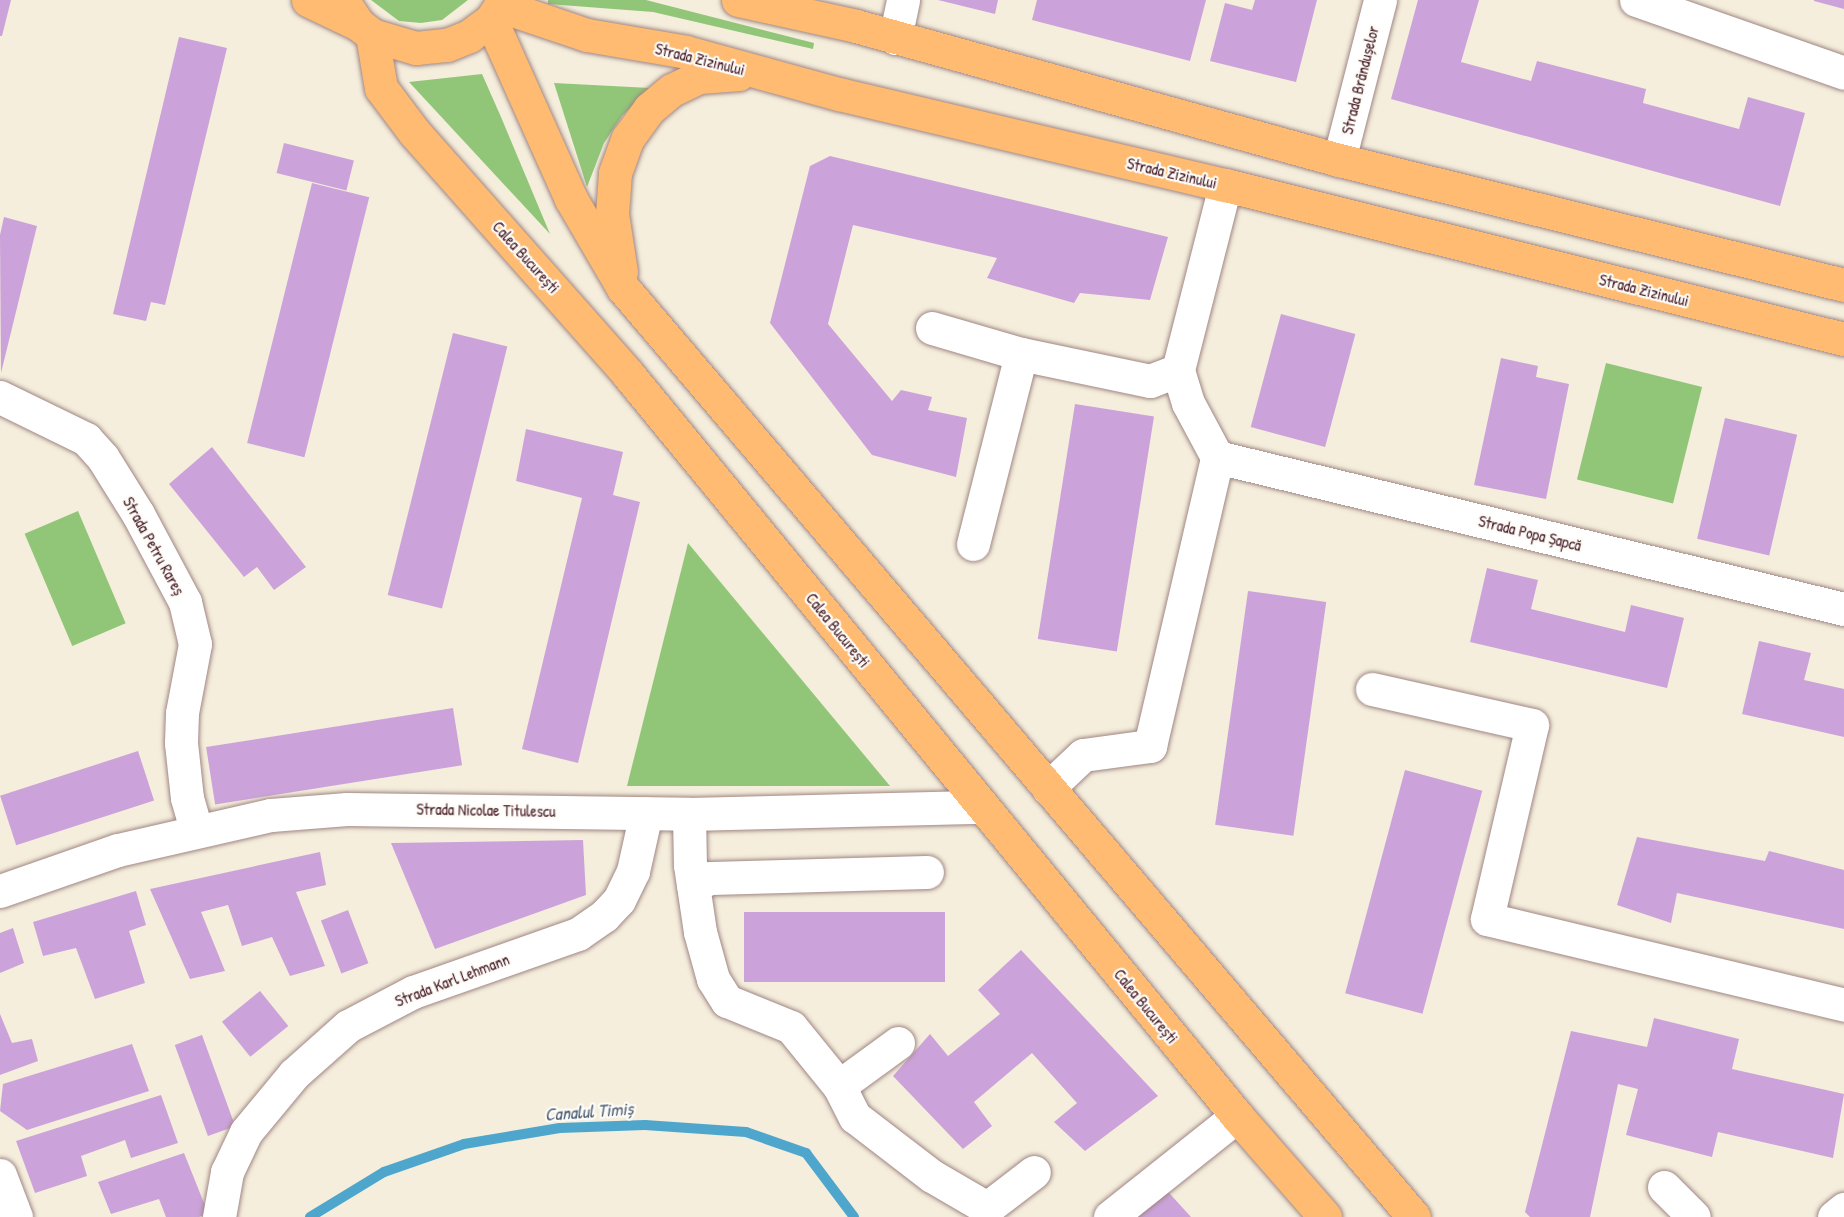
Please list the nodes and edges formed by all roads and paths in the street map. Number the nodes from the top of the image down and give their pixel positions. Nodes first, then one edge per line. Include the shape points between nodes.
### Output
1 (308, 0) edge
2 (738, 0) edge
3 (903, 0) edge
4 (1380, 0) edge
5 (1636, 0) edge
6 (498, 9) edge
7 (357, 20) edge
8 (895, 38) junction
9 (754, 73) junction
10 (1844, 73) edge
11 (1339, 160) junction
12 (1225, 185) junction
13 (1844, 285) edge
14 (623, 288) junction
15 (932, 328) dead end
16 (1844, 339) edge
17 (1021, 354) junction
18 (1178, 369) junction
19 (0, 397) edge
20 (1217, 457) junction
21 (973, 544) dead end
22 (1844, 609) edge
23 (1372, 689) dead end
24 (1048, 788) junction
25 (984, 807) junction
26 (646, 813) junction
27 (690, 814) junction
28 (196, 830) junction
29 (927, 872) dead end
30 (693, 885) junction
31 (0, 891) edge
32 (1844, 1005) edge
33 (898, 1043) dead end
34 (839, 1086) junction
35 (1236, 1116) junction
36 (1034, 1172) dead end
37 (0, 1175) edge
38 (1664, 1188) dead end
39 (1844, 1209) edge
40 (16, 1217) edge
41 (219, 1217) edge
42 (1110, 1217) edge
43 (1325, 1217) edge
44 (1414, 1217) edge
45 (1694, 1217) edge
46 (1834, 1217) edge

1 - 7 main road
2 - 8 main road
3 - 8 street
4 - 11 street, Strada Brândușelor
5 - 10 street
6 - 7 main road via 470,36 447,45 416,48
6 - 9 main road, Strada Zizinului via 587,35 686,52
6 - 14 main road via 571,199
7 - 25 main road, Calea București via 381,88 414,132 627,374
8 - 11 main road
9 - 12 main road, Strada Zizinului
9 - 14 main road via 699,77 672,90 648,109 628,138 615,173 612,214
11 - 13 main road
12 - 16 main road, Strada Zizinului
12 - 18 street
14 - 24 main road
15 - 17 street
17 - 18 street via 1150,381
17 - 21 street
18 - 20 street via 1188,403
19 - 28 street, Strada Petru Rareș via 86,439 104,458 185,602 195,644 182,713 182,743 187,798
20 - 22 street, Strada Popa Șapcă
20 - 24 street via 1150,746 1083,755
23 - 32 street via 1532,725 1487,919
24 - 44 main road
25 - 27 street, Strada Nicolae Titulescu
25 - 35 main road, Calea București
26 - 27 street, Strada Nicolae Titulescu
26 - 28 street, Strada Nicolae Titulescu via 347,808 271,815
26 - 41 street, Strada Karl Lehmann via 633,871 620,900 604,916 579,934 404,997 348,1026 294,1074 246,1132 227,1172
27 - 30 street
28 - 31 street, Strada Nicolae Titulescu via 118,850
29 - 30 street via 710,878
30 - 34 street via 713,979 727,1001 790,1027
33 - 34 street
34 - 36 street via 855,1117 932,1176 987,1208
35 - 42 street
35 - 43 main road, Calea București
37 - 40 street
38 - 45 street
39 - 46 street

